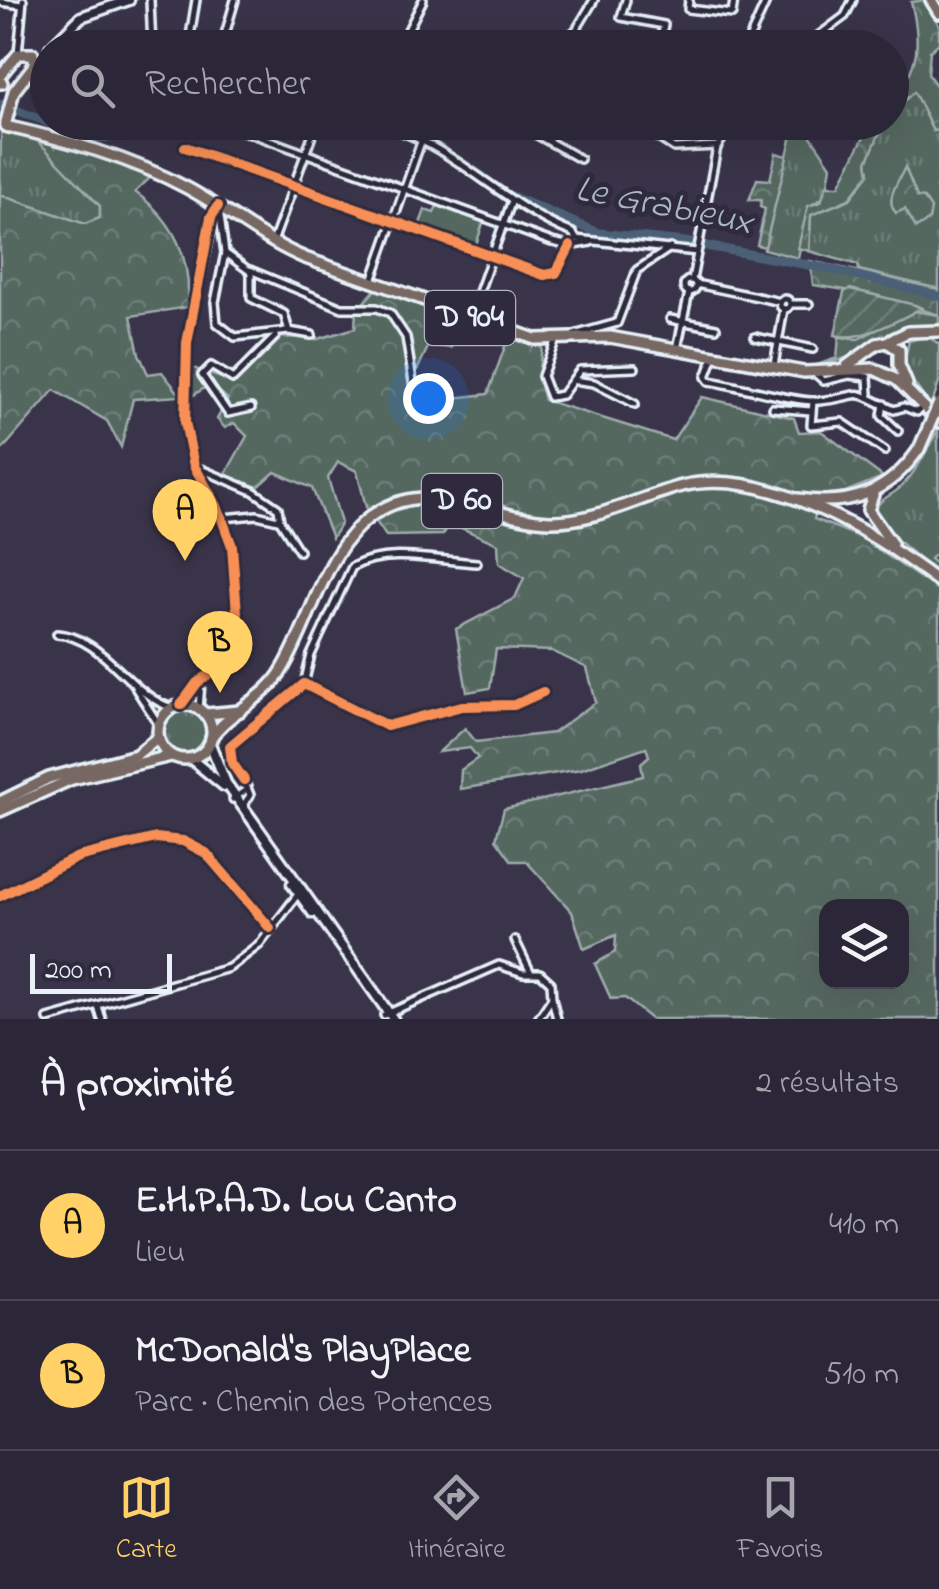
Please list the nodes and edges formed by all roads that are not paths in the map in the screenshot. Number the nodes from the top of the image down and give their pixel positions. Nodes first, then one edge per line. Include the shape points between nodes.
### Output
1 (129, 0) edge
2 (150, 0) edge
3 (196, 0) edge
4 (234, 0) edge
5 (423, 0) edge
6 (594, 0) edge
7 (626, 0) edge
8 (689, 0) edge
9 (734, 0) edge
10 (767, 0) edge
11 (853, 0) edge
12 (930, 0) edge
13 (0, 2) edge
14 (22, 2) edge
15 (939, 13) edge
16 (68, 30) edge
17 (151, 30) edge
18 (191, 30) edge
19 (226, 30) edge
20 (408, 30) edge
21 (576, 30) edge
22 (663, 30) edge
23 (753, 30) edge
24 (827, 30) edge
25 (30, 49) edge
26 (30, 64) edge
27 (30, 64) edge
28 (4, 82) edge
29 (4, 124) edge
30 (30, 131) edge
31 (67, 140) edge
32 (268, 140) edge
33 (311, 140) edge
34 (417, 140) edge
35 (546, 140) edge
36 (660, 140) edge
37 (722, 140) edge
38 (421, 142) junction
39 (718, 146) junction
40 (185, 147) dead end
41 (306, 154) junction
42 (580, 159) dead end
43 (295, 186) junction
44 (405, 189) junction
45 (511, 203) junction
46 (218, 206) junction
47 (675, 213) dead end
48 (704, 219) junction
49 (394, 220) junction
50 (504, 224) junction
51 (569, 243) junction
52 (272, 244) junction
53 (670, 248) junction
54 (697, 251) junction
55 (225, 253) junction
56 (492, 257) junction
57 (250, 270) junction
58 (371, 282) junction
59 (694, 282) junction
60 (786, 303) junction
61 (809, 304) dead end
62 (470, 317) junction
63 (670, 319) dead end
64 (683, 322) junction
65 (716, 328) dead end
66 (289, 331) junction
67 (939, 331) edge
68 (278, 333) junction
69 (312, 335) dead end
70 (573, 338) junction
71 (755, 338) dead end
72 (556, 339) junction
73 (939, 340) edge
74 (778, 342) junction
75 (887, 342) junction
76 (677, 349) junction
77 (813, 349) dead end
78 (899, 350) junction
79 (870, 351) junction
80 (714, 356) junction
81 (899, 365) junction
82 (846, 366) junction
83 (635, 368) dead end
84 (773, 368) junction
85 (874, 369) junction
86 (816, 371) junction
87 (888, 373) junction
88 (573, 380) junction
89 (414, 388) dead end
90 (869, 394) junction
91 (813, 401) junction
92 (920, 403) junction
93 (939, 403) edge
94 (636, 404) dead end
95 (884, 404) junction
96 (251, 408) dead end
97 (773, 408) dead end
98 (811, 411) junction
99 (939, 422) edge
100 (898, 431) dead end
101 (885, 451) dead end
102 (194, 466) junction
103 (878, 490) junction
104 (781, 496) junction
105 (222, 518) junction
106 (280, 522) junction
107 (898, 550) junction
108 (299, 551) dead end
109 (477, 563) dead end
110 (939, 582) edge
111 (57, 634) dead end
112 (202, 680) junction
113 (132, 682) junction
114 (304, 684) junction
115 (544, 692) dead end
116 (176, 707) junction
117 (247, 708) junction
118 (202, 712) junction
119 (159, 724) junction
120 (158, 737) junction
121 (211, 741) junction
122 (171, 756) junction
123 (192, 759) junction
124 (244, 780) junction
125 (235, 798) junction
126 (0, 802) edge
127 (244, 806) junction
128 (0, 810) edge
129 (302, 891) junction
130 (0, 896) edge
131 (270, 928) junction
132 (516, 940) dead end
133 (532, 972) junction
134 (552, 998) junction
135 (98, 1006) junction
136 (388, 1016) edge
137 (48, 1019) edge
138 (102, 1019) edge
139 (538, 1019) edge
140 (560, 1019) edge

1 - 16 main road via 81,17
2 - 17 street
3 - 18 street
4 - 19 street
5 - 20 street
6 - 21 street
7 - 22 street via 622,16 664,25
8 - 9 street via 688,10 732,14
10 - 23 street
11 - 24 street via 846,16
12 - 15 main road
13 - 14 street
14 - 25 street via 18,36
26 - 28 main road
27 - 28 main road
28 - 29 main road
29 - 30 main road, D 904
31 - 46 main road, D 904
32 - 41 street
33 - 41 street
34 - 38 street
35 - 42 street
36 - 39 street via 674,148
37 - 39 street
38 - 44 street
38 - 45 street
39 - 48 street
40 - 43 street
41 - 43 street
41 - 44 street
43 - 49 street
43 - 52 street
44 - 49 street
44 - 50 street
45 - 50 street
45 - 51 street via 565,230
46 - 52 main road, D 904
46 - 55 street
46 - 102 street via 187,343 185,422
47 - 48 street
48 - 54 street
49 - 56 street
49 - 58 street
50 - 51 street
50 - 56 street
51 - 53 street
51 - 56 street via 551,276
52 - 58 main road, D 904
53 - 54 street
53 - 70 street via 637,270 617,322
54 - 59 street
55 - 57 street
55 - 68 street via 217,323 235,337
56 - 62 street
57 - 66 street via 250,298 284,314
57 - 89 street via 342,308 390,313 406,337
58 - 62 main road, D 904
59 - 60 street
59 - 64 street via 684,284 689,292
60 - 61 street
60 - 74 street
62 - 72 main road, D 904
63 - 64 street
64 - 65 street
64 - 76 street
66 - 68 street
66 - 69 street
67 - 75 main road via 908,332
68 - 96 street via 233,379 211,366 202,374 228,413
70 - 72 main road, D 904
70 - 76 main road, D 904
71 - 74 street
72 - 88 street via 542,376 545,390 556,398
73 - 78 main road via 910,336
74 - 77 street
74 - 84 street
75 - 78 main road
75 - 79 main road
76 - 80 main road, D 904
78 - 81 main road
79 - 82 main road, D 904
79 - 85 main road
80 - 84 main road, D 904
80 - 91 street via 706,380
81 - 87 main road
81 - 92 main road
82 - 85 main road, D 904
82 - 86 main road, D 904
83 - 88 street via 580,370
84 - 86 main road, D 904
85 - 87 main road
86 - 90 street via 824,382 850,374 868,377
87 - 92 main road
88 - 94 street
90 - 91 street
90 - 95 street
91 - 98 street
92 - 95 street via 917,412
92 - 99 main road
93 - 103 main road, bridge via 919,449
95 - 100 street via 882,416
97 - 98 street
98 - 101 street via 811,425 842,422
102 - 105 street
102 - 106 street via 265,498 278,508
103 - 104 main road, D 60 via 834,502
103 - 107 main road via 868,510
104 - 107 main road
104 - 117 main road, D 60 via 735,484 690,484 564,521 533,520 450,498 391,504 344,545 282,671
105 - 106 street via 257,515
105 - 112 street via 232,546 238,640 231,659
106 - 108 street
107 - 110 main road
109 - 114 street via 397,558 352,567
111 - 113 street via 85,642
112 - 116 street
112 - 118 street
113 - 116 street
113 - 119 street
114 - 115 street via 387,726 462,706 514,705
114 - 124 street via 230,746
116 - 118 main road
116 - 119 main road
117 - 118 main road via 220,716
117 - 121 main road, D 60
118 - 121 main road
119 - 120 main road
120 - 122 main road
120 - 126 main road via 136,755 49,778
121 - 123 main road
121 - 125 main road
122 - 123 main road
122 - 128 main road via 72,779
123 - 125 main road
124 - 125 street via 246,790
124 - 127 street via 250,796
125 - 127 main road
125 - 129 main road
127 - 129 main road
129 - 131 street
129 - 136 main road
130 - 131 street via 78,857 156,838 183,841 206,853
131 - 135 street via 230,968
132 - 133 street
133 - 134 street via 551,983
133 - 136 street via 499,965
134 - 139 street
134 - 140 street
135 - 137 street
135 - 138 street

